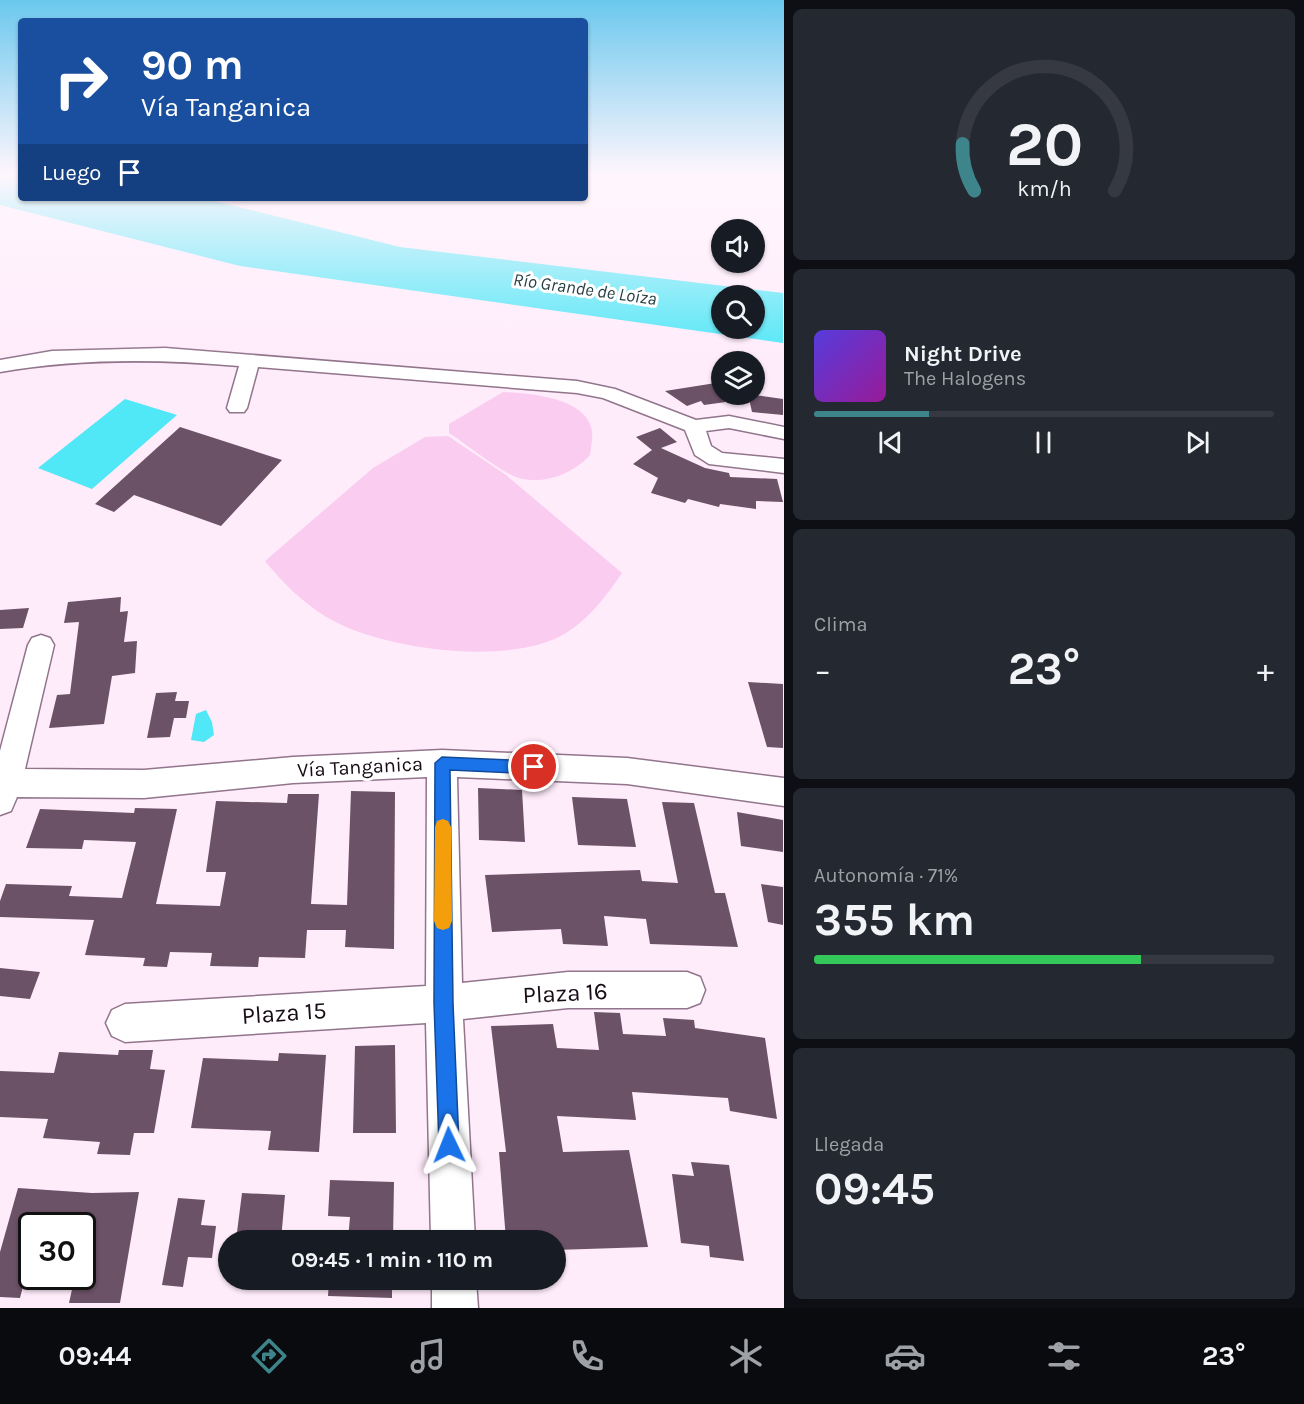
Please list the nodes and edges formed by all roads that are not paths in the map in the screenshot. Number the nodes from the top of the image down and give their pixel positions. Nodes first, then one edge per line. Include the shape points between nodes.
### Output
1 (250, 360) junction
2 (0, 366) edge
3 (237, 408) dead end
4 (694, 426) junction
5 (783, 433) edge
6 (783, 466) edge
7 (41, 645) dead end
8 (442, 763) junction
9 (4, 792) edge
10 (783, 792) edge
11 (687, 990) dead end
12 (444, 1003) junction
13 (125, 1023) dead end
14 (453, 1230) edge
15 (454, 1290) edge
16 (455, 1308) edge

1 - 2 street via 165,354 52,357
1 - 3 street
1 - 4 street via 577,387 608,393
4 - 5 street via 729,422
4 - 6 street via 702,450 717,459
7 - 9 street
8 - 9 street, Vía Tanganica
8 - 10 street, Vía Tanganica via 627,771
8 - 12 street
11 - 12 street, Plaza 16 via 568,990
12 - 13 street, Plaza 15
12 - 14 street
15 - 16 street

